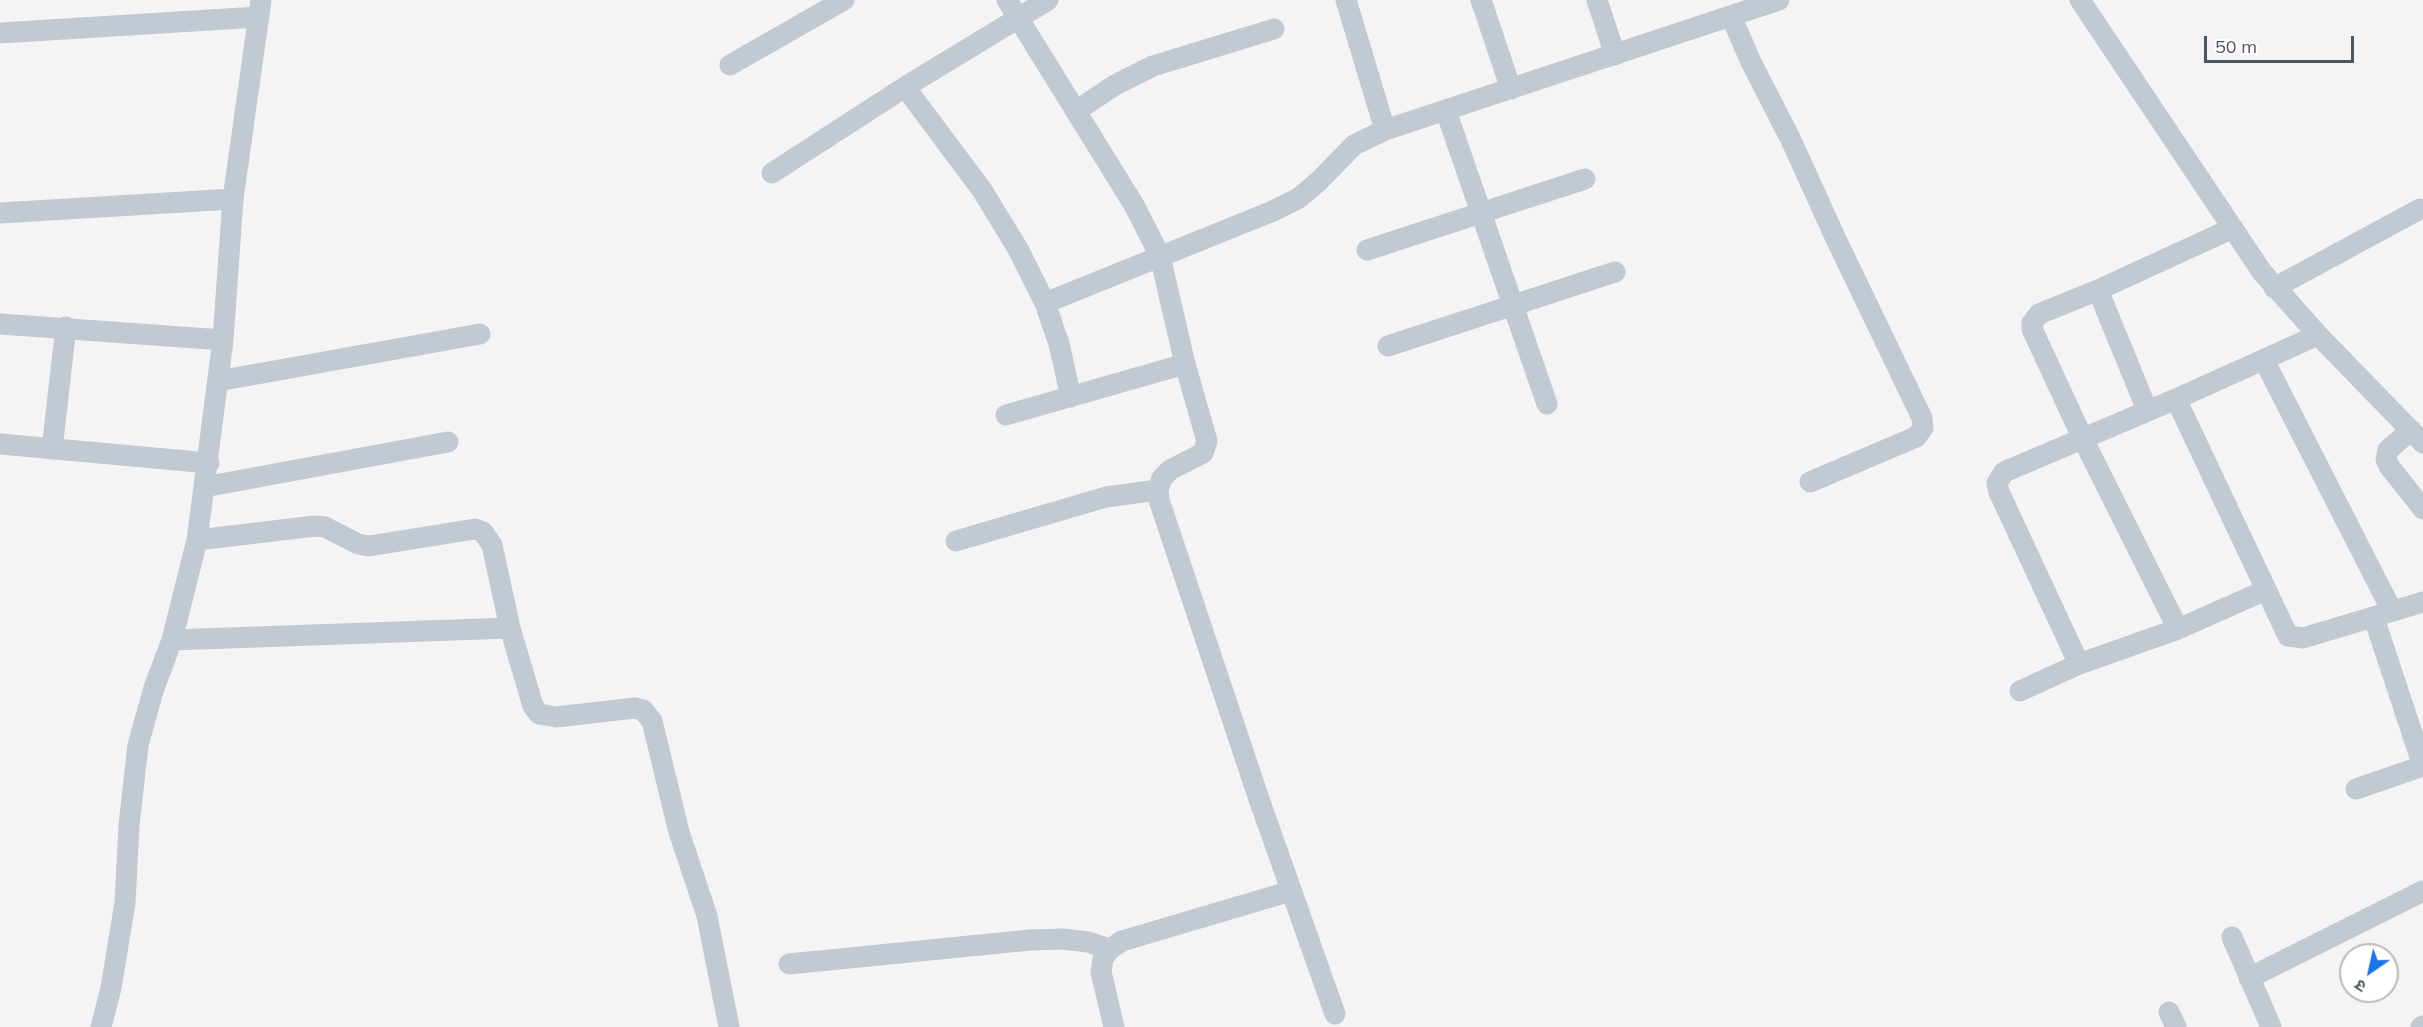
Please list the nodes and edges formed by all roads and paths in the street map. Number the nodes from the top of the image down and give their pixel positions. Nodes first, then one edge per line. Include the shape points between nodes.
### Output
1 (844, 0) edge
2 (1007, 0) edge
3 (1048, 0) edge
4 (1346, 0) edge
5 (1481, 0) edge
6 (1597, 0) edge
7 (1779, 0) edge
8 (2080, 0) edge
9 (260, 8) edge
10 (1731, 16) junction
11 (1018, 19) junction
12 (1274, 29) dead end
13 (0, 33) edge
14 (1615, 55) junction
15 (730, 65) dead end
16 (905, 87) junction
17 (1511, 89) junction
18 (1076, 111) junction
19 (1446, 111) junction
20 (1385, 130) junction
21 (772, 173) dead end
22 (1585, 179) dead end
23 (233, 199) junction
24 (2420, 209) dead end
25 (0, 213) edge
26 (1482, 213) junction
27 (2232, 228) junction
28 (1367, 250) dead end
29 (1160, 256) junction
30 (1615, 272) dead end
31 (2274, 288) junction
32 (2098, 290) junction
33 (1046, 303) junction
34 (1513, 304) junction
35 (0, 324) edge
36 (66, 327) junction
37 (480, 334) dead end
38 (2318, 335) junction
39 (223, 340) junction
40 (1388, 346) dead end
41 (2264, 360) junction
42 (1185, 364) junction
43 (218, 381) junction
44 (1071, 397) junction
45 (2176, 399) junction
46 (1547, 404) dead end
47 (2147, 410) junction
48 (1006, 415) dead end
49 (2417, 437) edge
50 (2083, 439) junction
51 (448, 442) dead end
52 (0, 444) edge
53 (52, 449) junction
54 (208, 463) junction
55 (1810, 482) dead end
56 (204, 487) junction
57 (1158, 490) junction
58 (2423, 509) edge
59 (197, 540) junction
60 (956, 541) dead end
61 (2266, 590) junction
62 (2423, 602) edge
63 (2383, 615) junction
64 (510, 628) junction
65 (2178, 629) junction
66 (172, 640) junction
67 (2079, 664) junction
68 (2020, 691) dead end
69 (2356, 789) dead end
70 (1291, 891) junction
71 (2423, 891) edge
72 (2232, 938) dead end
73 (1110, 948) junction
74 (789, 964) dead end
75 (2249, 978) junction
76 (1335, 1014) dead end
77 (101, 1027) edge
78 (729, 1027) edge
79 (1114, 1027) edge
80 (2271, 1027) edge

1 - 15 street
2 - 11 street
3 - 11 street
4 - 20 street
5 - 17 street
6 - 14 street
7 - 10 street
8 - 27 street
9 - 13 street
9 - 23 street
10 - 14 street
10 - 55 street via 1922,418 1923,428 1916,437
11 - 16 street
11 - 18 street
12 - 18 street via 1153,66
14 - 17 street
16 - 21 street
16 - 33 street via 981,190
17 - 19 street
18 - 29 street via 1134,205
19 - 20 street
19 - 26 street
20 - 29 street via 1354,145 1299,198
22 - 26 street
23 - 25 street
23 - 39 street
24 - 31 street
26 - 28 street
26 - 34 street
27 - 31 street
27 - 32 street
29 - 33 street
29 - 42 street
30 - 34 street
31 - 38 street
32 - 47 street
32 - 50 street via 2039,314 2032,323
33 - 44 street
34 - 40 street
34 - 46 street
35 - 36 street
36 - 39 street
36 - 53 street
37 - 43 street
38 - 41 street
38 - 49 street
39 - 43 street
41 - 45 street
41 - 63 street
42 - 44 street
42 - 57 street via 1207,441 1203,453 1162,478
43 - 54 street
44 - 48 street
45 - 47 street
45 - 61 street
47 - 50 street
49 - 58 street via 2388,450 2386,459
50 - 65 street
50 - 67 street via 2004,472 1997,483
51 - 56 street
52 - 53 street
53 - 54 street
54 - 56 street
56 - 59 street
57 - 60 street via 1106,497
57 - 70 street
59 - 64 street via 315,526 369,546 475,529 483,532 492,545
59 - 66 street
61 - 63 street via 2288,636 2295,638
61 - 65 street
62 - 63 street
63 - 69 street via 2423,766
64 - 66 street
64 - 78 street via 532,706 539,714 556,717 635,708 643,710 652,721 679,831 707,916
65 - 67 street
66 - 77 street via 138,745 125,903
67 - 68 street
70 - 73 street via 1122,941
70 - 76 street
71 - 75 street
72 - 75 street
73 - 74 street via 1063,939 1030,940
73 - 79 street via 1103,958 1101,972
75 - 80 street

